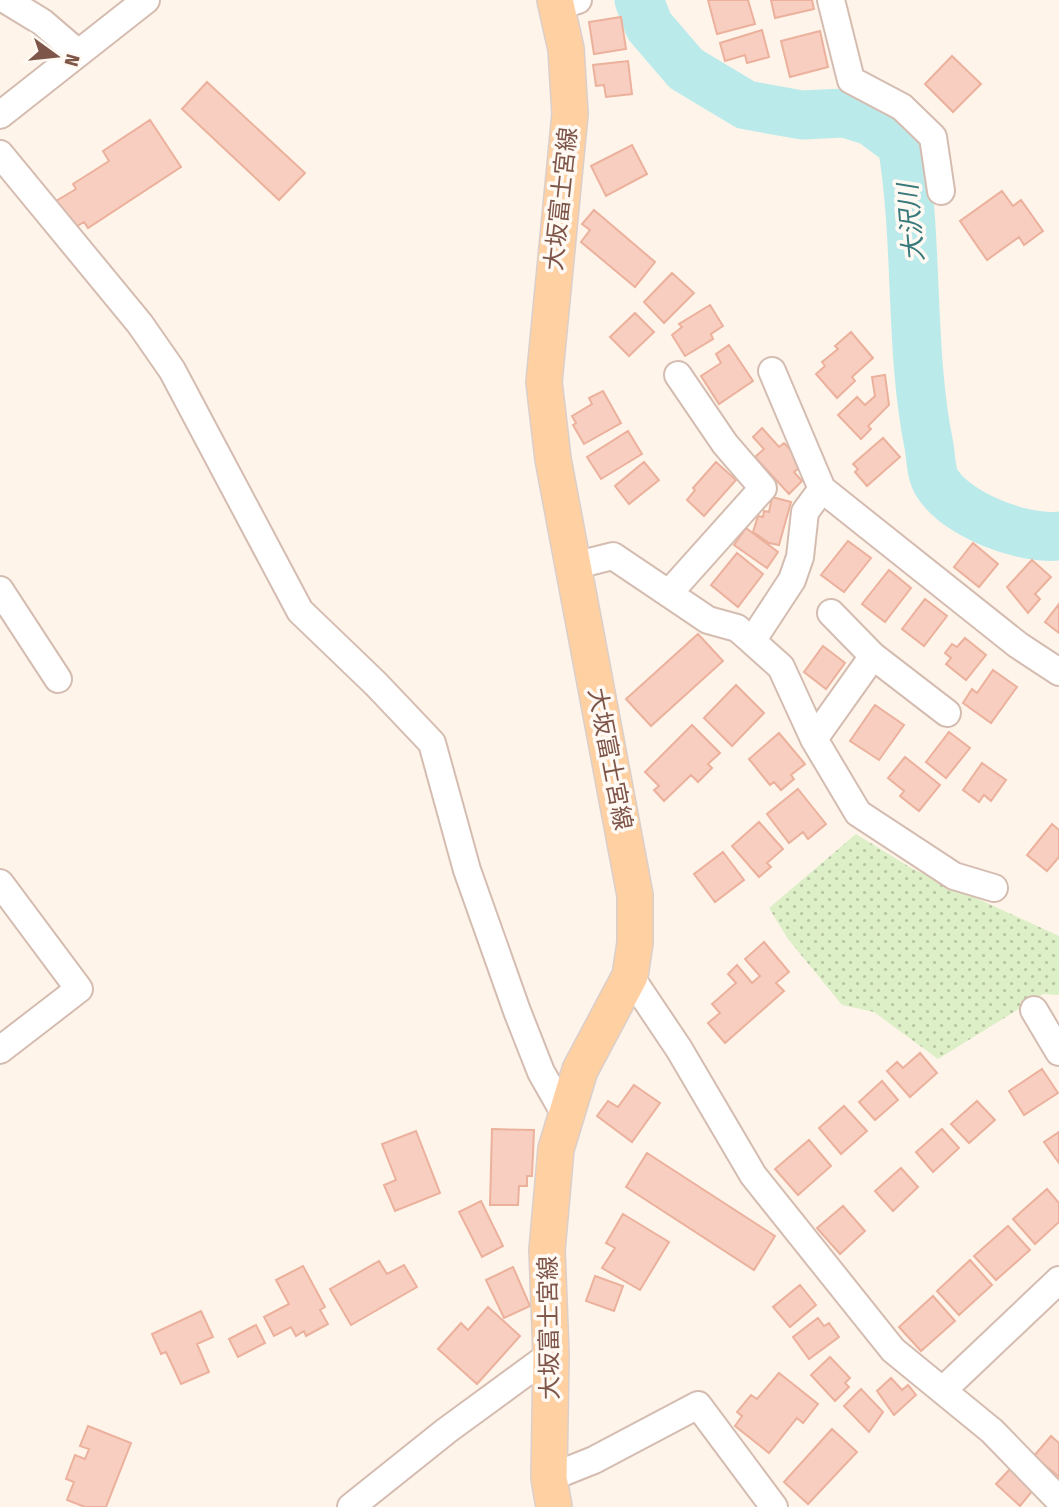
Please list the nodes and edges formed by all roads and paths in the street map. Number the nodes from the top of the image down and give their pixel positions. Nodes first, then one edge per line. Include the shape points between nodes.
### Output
1 (6, 0) edge
2 (146, 0) edge
3 (831, 0) edge
4 (563, 2) edge
5 (77, 52) junction
6 (0, 115) edge
7 (0, 154) edge
8 (941, 191) dead end
9 (772, 371) dead end
10 (678, 374) dead end
11 (822, 489) junction
12 (572, 566) junction
13 (0, 590) edge
14 (669, 593) junction
15 (831, 613) dead end
16 (752, 641) junction
17 (873, 656) junction
18 (1059, 672) edge
19 (58, 679) dead end
20 (947, 713) dead end
21 (814, 739) junction
22 (0, 883) edge
23 (994, 888) dead end
24 (630, 976) junction
25 (1034, 1010) dead end
26 (0, 1051) edge
27 (1059, 1052) edge
28 (566, 1116) junction
29 (1059, 1280) edge
30 (551, 1354) junction
31 (943, 1390) junction
32 (552, 1492) edge
33 (1059, 1500) edge
34 (351, 1507) edge
35 (774, 1507) edge

1 - 5 street via 42,22
2 - 5 street
3 - 8 street via 851,80 902,107 933,138
4 - 12 main road, 大坂富士宮線 via 570,114 544,382
5 - 6 street
7 - 28 street via 140,324 172,370 300,611 432,743 467,870 517,1010 541,1072
9 - 11 street
10 - 14 street via 725,444 763,488
11 - 16 street via 805,512 800,557 792,580
11 - 18 street via 1018,645
12 - 14 street via 613,556
12 - 24 main road, 大坂富士宮線 via 635,895
13 - 19 street
14 - 16 street via 708,620 737,628
15 - 17 street
16 - 21 street via 781,667
17 - 20 street
17 - 21 street
21 - 23 street via 858,813 954,876
22 - 26 street via 79,989
24 - 28 main road, 大坂富士宮線 via 580,1070
24 - 31 street via 753,1175 893,1350
25 - 27 street
28 - 30 main road, 大坂富士宮線 via 556,1149 549,1209
29 - 31 street
30 - 32 main road, 大坂富士宮線
30 - 34 street
31 - 33 street via 992,1431
32 - 35 street via 594,1460 698,1405

